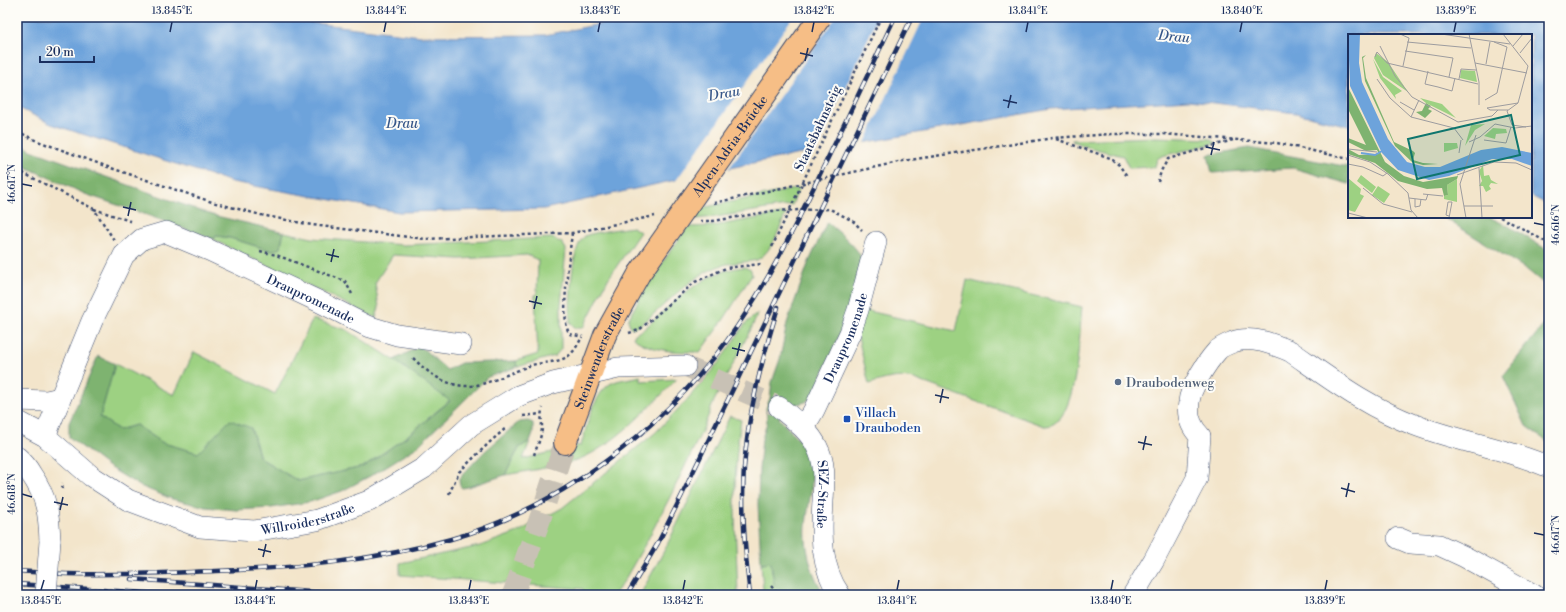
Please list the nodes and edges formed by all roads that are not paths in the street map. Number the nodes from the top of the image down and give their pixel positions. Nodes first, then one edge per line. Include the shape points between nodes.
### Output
1 (820, 17) edge
2 (876, 242) road end
3 (639, 274) joint
4 (461, 344) dead end
5 (685, 366) tunnel mouth
6 (590, 374) junction
7 (60, 398) junction
8 (17, 400) edge
9 (779, 407) tunnel mouth
10 (17, 421) edge
11 (799, 424) junction
12 (45, 436) junction
13 (565, 443) tunnel mouth
14 (17, 457) edge
15 (1549, 467) edge
16 (1398, 538) dead end
17 (46, 595) edge
18 (840, 595) edge
19 (1133, 595) edge
20 (1534, 595) edge

1 - 3 main road, Alpen-Adria-Brücke, bridge
2 - 11 street, Draupromenade via 850,333 814,410 810,417
3 - 6 main road, Steinwenderstraße via 605,335
4 - 7 street, Draupromenade via 397,335 367,326 312,298 166,232 142,239 124,255 92,321
5 - 6 street via 618,368
6 - 12 street, Willroiderstraße via 553,383 518,396 471,425 424,468 369,501 317,520 254,531 200,527 128,500 91,476
6 - 13 main road, Steinwenderstraße
7 - 8 street via 47,401
7 - 12 street, Draupromenade
9 - 11 street, SEZ-Straße
10 - 12 street, Willroiderstraße
11 - 18 street, SEZ-Straße via 816,445 823,463 824,556 829,575
14 - 17 street, bridge via 41,488 49,514
15 - 19 street via 1393,416 1369,405 1276,345 1261,341 1234,342 1218,350 1208,363 1189,401 1191,422 1200,436 1197,478
16 - 20 street via 1410,543 1439,545

